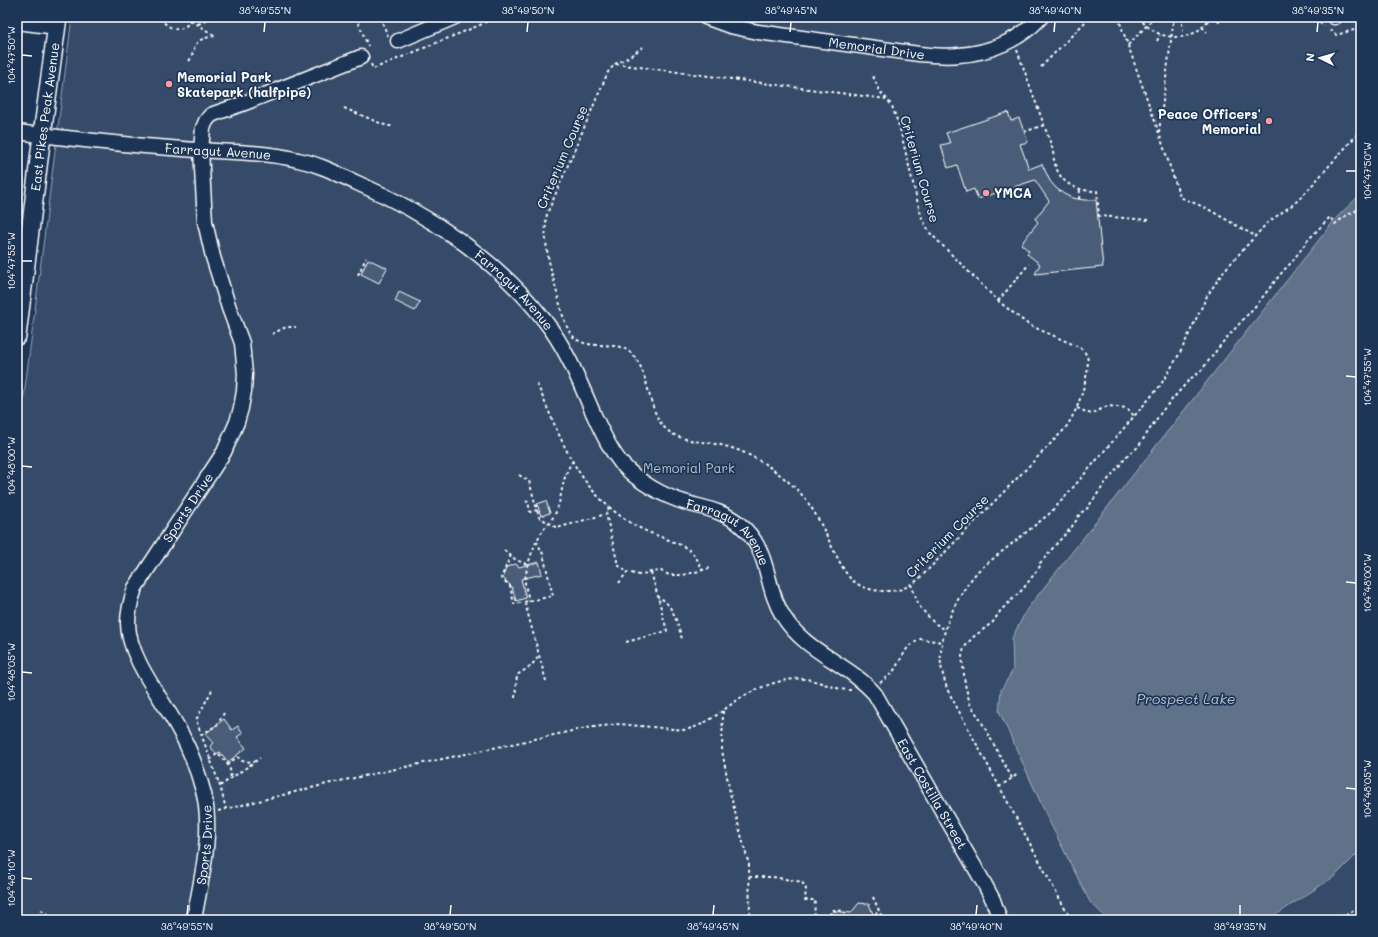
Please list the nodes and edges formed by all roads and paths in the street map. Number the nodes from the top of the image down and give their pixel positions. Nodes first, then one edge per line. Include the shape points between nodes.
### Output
1 (215, 17) edge
2 (455, 17) edge
3 (704, 17) edge
4 (1041, 17) edge
5 (1090, 17) edge
6 (1118, 17) edge
7 (1139, 17) edge
8 (1155, 17) edge
9 (1174, 17) edge
10 (1181, 17) edge
11 (1212, 17) edge
12 (160, 18) edge
13 (192, 18) edge
14 (17, 22) edge
15 (57, 22) edge
16 (1220, 22) dead end
17 (197, 25) junction
18 (1146, 26) junction
19 (1202, 27) junction
20 (1183, 31) dead end
21 (1206, 32) dead end
22 (1160, 35) junction
23 (1171, 38) junction
24 (1013, 39) junction
25 (398, 41) dead end
26 (1157, 41) dead end
27 (643, 46) dead end
28 (1128, 46) junction
29 (361, 57) dead end
30 (189, 61) dead end
31 (615, 64) junction
32 (1041, 67) dead end
33 (872, 76) dead end
34 (887, 99) junction
35 (344, 108) dead end
36 (1044, 125) junction
37 (392, 126) dead end
38 (1361, 130) edge
39 (17, 132) edge
40 (1024, 132) dead end
41 (1159, 133) junction
42 (42, 135) junction
43 (201, 150) junction
44 (1080, 190) junction
45 (1079, 199) dead end
46 (1361, 207) edge
47 (1148, 220) dead end
48 (1255, 236) junction
49 (23, 248) edge
50 (366, 258) dead end
51 (1029, 264) dead end
52 (358, 275) dead end
53 (998, 301) junction
54 (296, 326) dead end
55 (272, 334) dead end
56 (17, 336) edge
57 (537, 384) dead end
58 (1077, 408) junction
59 (1134, 416) junction
60 (572, 462) junction
61 (519, 474) dead end
62 (526, 502) dead end
63 (609, 507) junction
64 (537, 510) junction
65 (606, 514) junction
66 (549, 523) junction
67 (537, 542) junction
68 (504, 550) dead end
69 (511, 555) junction
70 (529, 565) junction
71 (711, 568) dead end
72 (702, 570) junction
73 (627, 572) junction
74 (651, 572) junction
75 (619, 583) dead end
76 (911, 584) junction
77 (658, 597) junction
78 (525, 602) junction
79 (530, 602) junction
80 (946, 630) junction
81 (682, 640) dead end
82 (626, 642) dead end
83 (943, 642) junction
84 (539, 655) junction
85 (855, 675) joint
86 (546, 681) dead end
87 (868, 686) junction
88 (212, 690) dead end
89 (515, 698) dead end
90 (723, 711) junction
91 (224, 713) dead end
92 (201, 735) junction
93 (260, 758) dead end
94 (210, 760) junction
95 (255, 762) junction
96 (227, 764) junction
97 (1018, 774) dead end
98 (1012, 778) junction
99 (229, 780) junction
100 (220, 786) junction
101 (999, 787) junction
102 (226, 809) junction
103 (208, 815) junction
104 (749, 877) junction
105 (874, 897) dead end
106 (1361, 906) edge
107 (879, 909) junction
108 (41, 910) dead end
109 (51, 920) edge
110 (194, 920) edge
111 (750, 920) edge
112 (814, 920) edge
113 (826, 920) edge
114 (849, 920) edge
115 (872, 920) edge
116 (883, 920) edge
117 (1000, 920) edge
118 (1071, 920) edge
119 (1335, 920) edge

1 - 17 path
2 - 25 street
3 - 24 street, Memorial Drive via 758,32 925,54 959,56 990,49
4 - 24 street, Memorial Drive
5 - 32 path
6 - 28 path
7 - 18 path
8 - 18 path
9 - 23 path
10 - 20 path
11 - 16 path
11 - 19 path
12 - 13 path via 168,26 180,30
13 - 17 path
14 - 15 street
15 - 42 main road, East Pikes Peak Avenue
17 - 30 path via 215,36 199,41
18 - 22 path
18 - 28 path
19 - 21 path
19 - 23 path via 1185,36
22 - 23 path
22 - 26 path
23 - 41 path
24 - 36 path
27 - 31 path, Criterium Course
28 - 41 path
29 - 43 street, Sports Drive via 211,115 203,128
31 - 34 path
31 - 76 path, Criterium Course via 604,80 547,214 545,236 548,259 568,328 578,340 620,347 635,357 655,412 660,422 674,435 724,446 755,457 791,484 809,503 842,566 860,585 883,591 898,590
33 - 34 path, Criterium Course via 880,92
34 - 53 path, Criterium Course via 900,129 918,204 926,226 936,240
35 - 37 path
36 - 40 path
36 - 44 path via 1056,168 1064,181
38 - 48 path via 1306,192 1267,223
39 - 42 street, Farragut Avenue
41 - 48 path via 1180,197 1206,208
42 - 43 street, Farragut Avenue
42 - 49 main road, East Pikes Peak Avenue
43 - 85 street, Farragut Avenue via 276,156 318,165 404,206 432,222 488,262 526,298 562,345 607,442 622,464 641,481 660,492 737,522 761,552 774,600 790,626 811,647
43 - 103 street, Sports Drive via 206,228 242,343 244,391 237,422 224,452 135,588 128,612 128,625 134,651 178,728 192,759
44 - 45 path
44 - 47 path via 1097,191 1099,216
46 - 98 path via 1335,224 1330,217 1308,240 1200,372 1190,379 1162,411 1138,446 1106,482 1086,510 1080,513 1076,522 1048,556 1040,562 1041,565 1022,589 1000,610 993,622 972,638 964,648 962,656 970,704
48 - 59 path via 1223,272 1160,386
49 - 56 main road, East Pikes Peak Avenue
50 - 52 path
51 - 53 path
53 - 58 path, Criterium Course via 1029,325 1072,343 1084,351 1088,365
54 - 55 path via 286,327
57 - 60 path
58 - 59 path via 1091,414 1108,406 1127,408
58 - 76 path, Criterium Course via 1061,433 918,580
59 - 80 path via 1049,514 969,580
60 - 63 path via 586,484
60 - 66 path via 564,479 556,513
61 - 64 path via 529,481
62 - 64 path via 528,501 530,512
63 - 65 path
63 - 72 path via 630,523 682,545 699,561
64 - 66 path via 539,517
65 - 66 path via 557,528
65 - 73 path via 618,565
66 - 67 path
67 - 70 path
67 - 79 path via 553,596
68 - 69 path
69 - 70 path
69 - 78 path via 501,578 510,586 514,604
70 - 79 path via 525,582
71 - 72 path
72 - 74 path via 683,575
73 - 74 path via 639,575
73 - 75 path
74 - 77 path
76 - 80 path via 918,606 934,623
77 - 81 path via 663,599 677,618
77 - 82 path via 667,631
78 - 79 path
78 - 84 path
80 - 83 path
83 - 87 path via 920,639 908,647 893,672 880,684
83 - 101 path via 941,664 947,689
84 - 86 path
84 - 89 path via 531,666 517,675
85 - 87 street, East Costilla Street
87 - 90 path via 849,690 794,678 762,687
87 - 117 street, East Costilla Street via 883,707 985,885
88 - 92 path via 196,720
90 - 102 path via 694,729 619,724 586,728 331,783
90 - 104 path via 722,750 730,793 749,865
91 - 92 path via 217,724
92 - 94 path
93 - 95 path
94 - 96 path via 218,753
94 - 100 path
95 - 96 path via 242,761 238,757
95 - 99 path
96 - 99 path via 231,771
97 - 98 path
98 - 101 path
99 - 100 path
100 - 102 path
101 - 118 path
102 - 103 path
103 - 110 street, Sports Drive via 208,841
104 - 111 path
104 - 112 path via 773,877 802,882 806,889 805,900 815,900
105 - 107 path
106 - 119 path
107 - 115 path
107 - 116 path
108 - 109 path
113 - 114 path via 833,910 844,912

